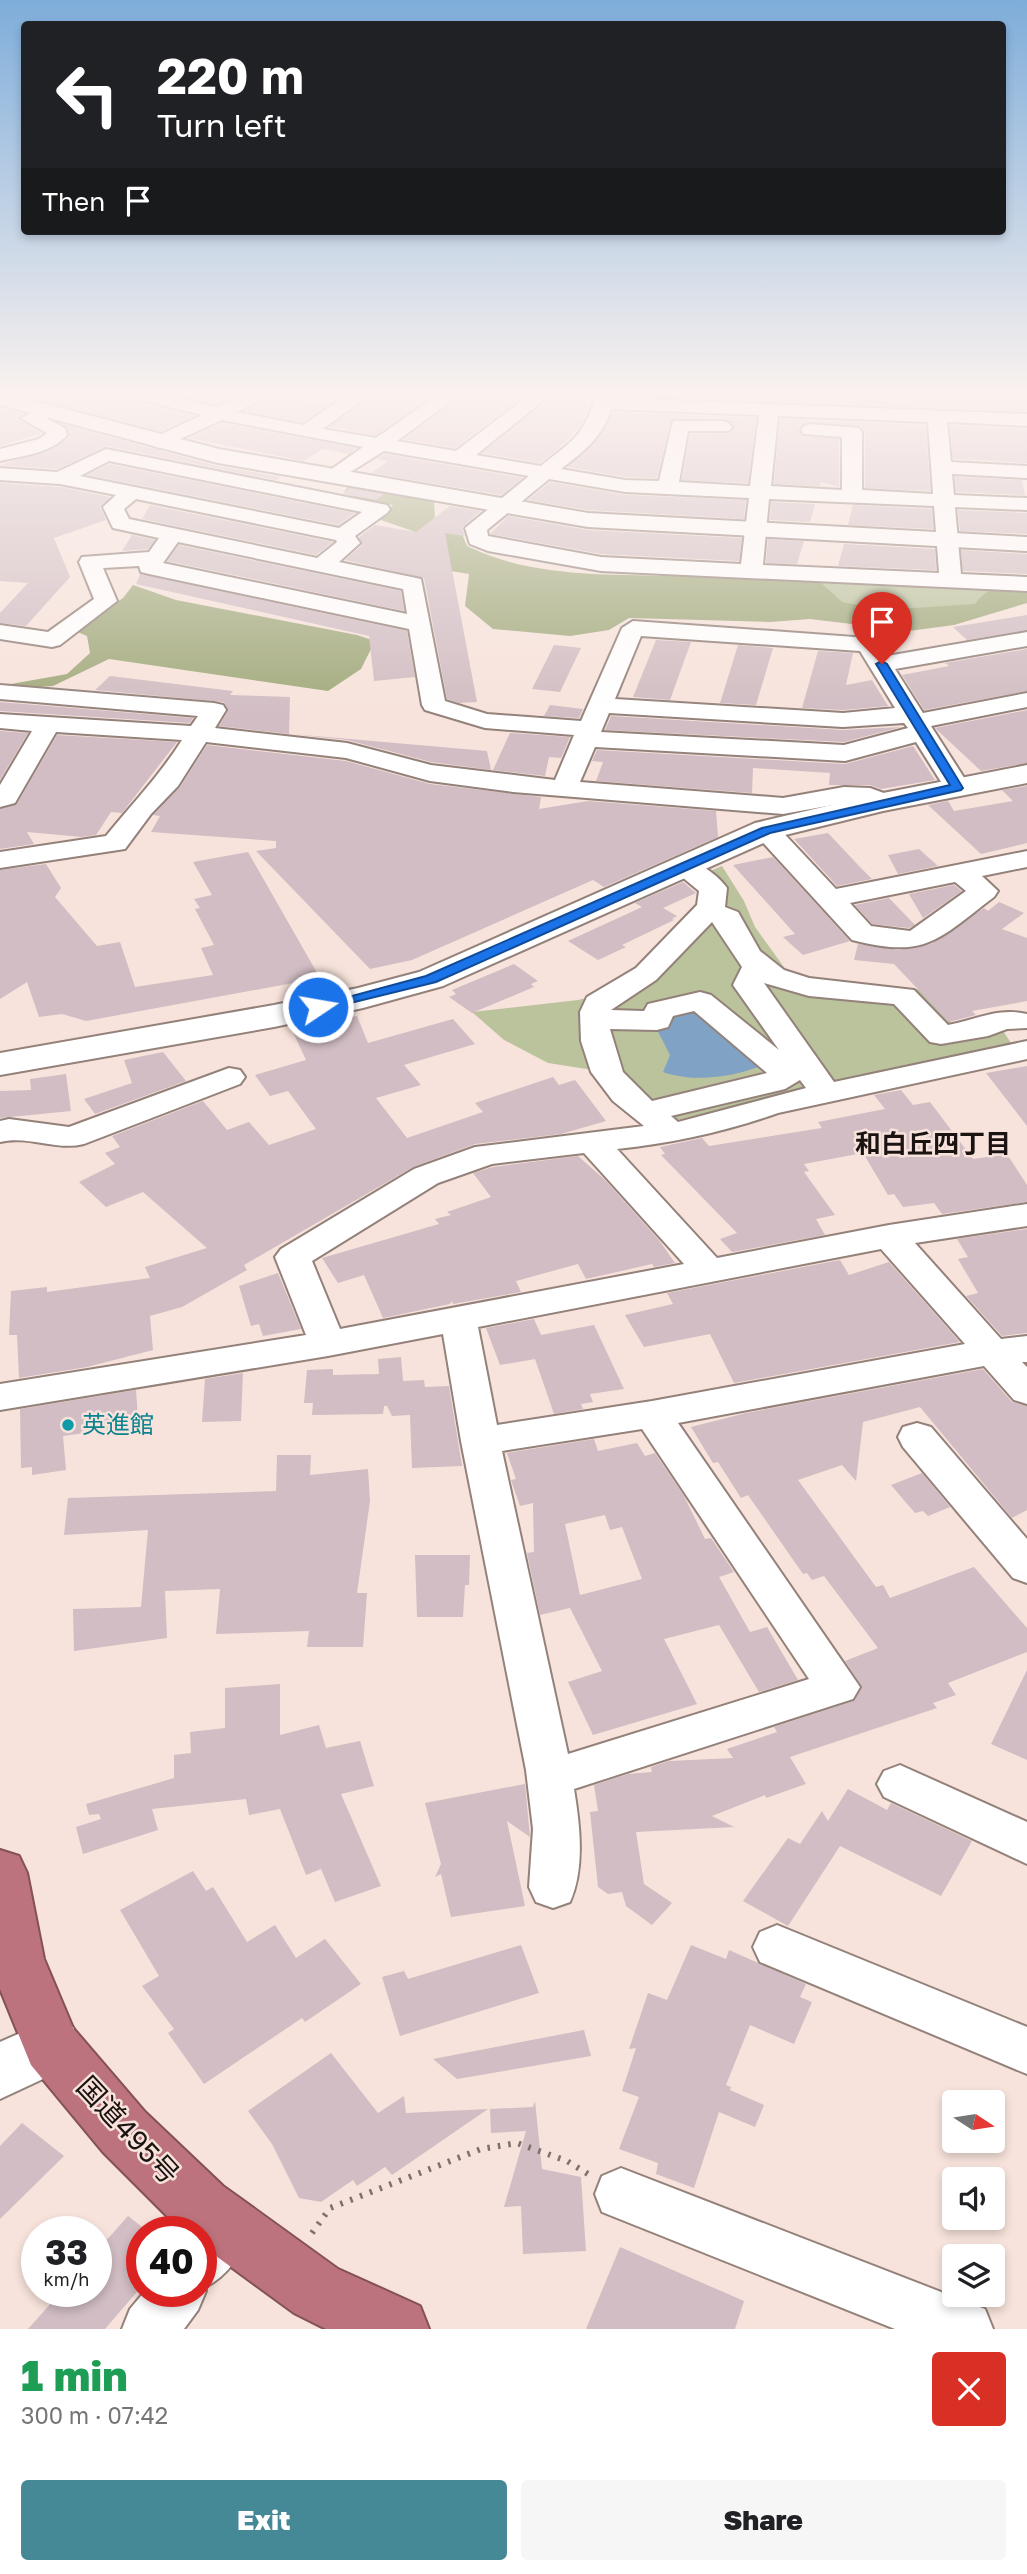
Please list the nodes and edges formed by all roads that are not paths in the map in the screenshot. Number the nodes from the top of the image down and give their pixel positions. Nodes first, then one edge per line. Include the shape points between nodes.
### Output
1 (123, 500) edge
2 (171, 500) edge
3 (333, 500) edge
4 (469, 500) edge
5 (511, 500) edge
6 (758, 500) edge
7 (934, 500) edge
8 (944, 500) junction
9 (1027, 505) edge
10 (503, 506) junction
11 (755, 530) junction
12 (343, 534) junction
13 (172, 535) junction
14 (947, 541) junction
15 (1027, 544) edge
16 (156, 558) junction
17 (322, 565) junction
18 (751, 571) junction
19 (951, 581) junction
20 (1027, 584) edge
21 (420, 624) junction
22 (0, 632) edge
23 (1027, 639) edge
24 (882, 664) junction
25 (0, 692) edge
26 (1027, 700) edge
27 (601, 705) junction
28 (0, 721) edge
29 (917, 723) junction
30 (48, 725) junction
31 (198, 734) junction
32 (586, 734) junction
33 (1027, 774) edge
34 (565, 787) junction
35 (957, 788) junction
36 (0, 799) edge
37 (883, 802) junction
38 (766, 830) junction
39 (1027, 859) edge
40 (0, 860) edge
41 (684, 867) junction
42 (962, 874) junction
43 (830, 899) junction
44 (708, 911) junction
45 (761, 968) junction
46 (594, 1019) junction
47 (1025, 1033) edge
48 (0, 1064) edge
49 (229, 1077) dead end
50 (808, 1082) junction
51 (645, 1112) junction
52 (0, 1132) edge
53 (671, 1133) junction
54 (594, 1144) junction
55 (1027, 1215) edge
56 (889, 1236) junction
57 (709, 1270) junction
58 (459, 1321) junction
59 (328, 1344) junction
60 (1027, 1349) edge
61 (990, 1352) junction
62 (1027, 1391) edge
63 (0, 1397) edge
64 (652, 1414) junction
65 (917, 1437) dead end
66 (480, 1441) junction
67 (1027, 1567) edge
68 (548, 1779) junction
69 (900, 1784) dead end
70 (1027, 1844) edge
71 (0, 1873) edge
72 (553, 1886) dead end
73 (778, 1947) dead end
74 (52, 2046) junction
75 (1027, 2051) edge
76 (0, 2072) edge
77 (621, 2194) road end
78 (204, 2216) edge
79 (217, 2244) edge
80 (166, 2307) edge
81 (150, 2329) edge
82 (397, 2329) edge
83 (965, 2329) edge

1 - 13 street via 113,507 120,524
2 - 12 street
3 - 12 street via 380,509
4 - 10 street
5 - 10 street
6 - 11 street
7 - 8 street
8 - 9 street
8 - 14 street
10 - 11 street via 588,520
10 - 18 street via 476,528 478,539 488,545 601,564
11 - 14 street
11 - 18 street
12 - 17 street via 349,543
13 - 16 street
13 - 17 street
14 - 15 street
14 - 19 street
16 - 21 street via 149,567
16 - 22 street via 90,562 106,601 52,640
17 - 21 street via 413,584
18 - 19 street
19 - 20 street
21 - 32 street via 434,705 485,721
23 - 24 street
24 - 27 street via 868,645 633,628
24 - 29 street
25 - 31 street via 214,710
26 - 29 street
27 - 29 street via 843,720 865,716
27 - 32 street
28 - 30 street
29 - 32 street via 845,753
29 - 35 street
30 - 31 street
30 - 36 street via 6,797
31 - 34 street via 347,751 430,774
31 - 40 street via 169,781 115,843
32 - 34 street
33 - 35 street
34 - 37 street via 783,806 845,795 870,796
35 - 37 street
37 - 38 street
38 - 41 street
38 - 43 street
39 - 42 street
41 - 44 street via 713,888
41 - 48 street via 431,979 274,1016
42 - 43 street
42 - 43 street via 984,891 925,936 910,940 862,934
44 - 45 street via 728,918 738,942
44 - 46 street via 646,974 598,1003
45 - 47 street via 795,985 903,996 941,1035 988,1027 1002,1019
45 - 50 street via 751,973 748,985
46 - 50 street via 657,1021 659,1010 700,1001 776,1063
46 - 51 street via 600,1057 616,1088
47 - 50 street
49 - 52 street via 72,1137 9,1129
50 - 51 street via 774,1082
50 - 53 street
51 - 53 street
53 - 54 street
54 - 57 street
54 - 59 street via 487,1154 426,1176 293,1257
55 - 56 street
56 - 57 street
56 - 61 street
57 - 58 street
58 - 59 street
58 - 66 street
59 - 63 street
60 - 61 street
61 - 62 street
61 - 64 street
64 - 66 street
64 - 68 street via 838,1687
65 - 67 street
66 - 68 street
68 - 72 street via 558,1839
69 - 70 street
71 - 74 highway, 国道495号 via 16,1959
73 - 75 street
74 - 76 street
74 - 78 highway, 国道495号 via 124,2132 201,2207
77 - 83 street
79 - 82 highway, 国道495号 via 285,2268 316,2291
80 - 81 street

